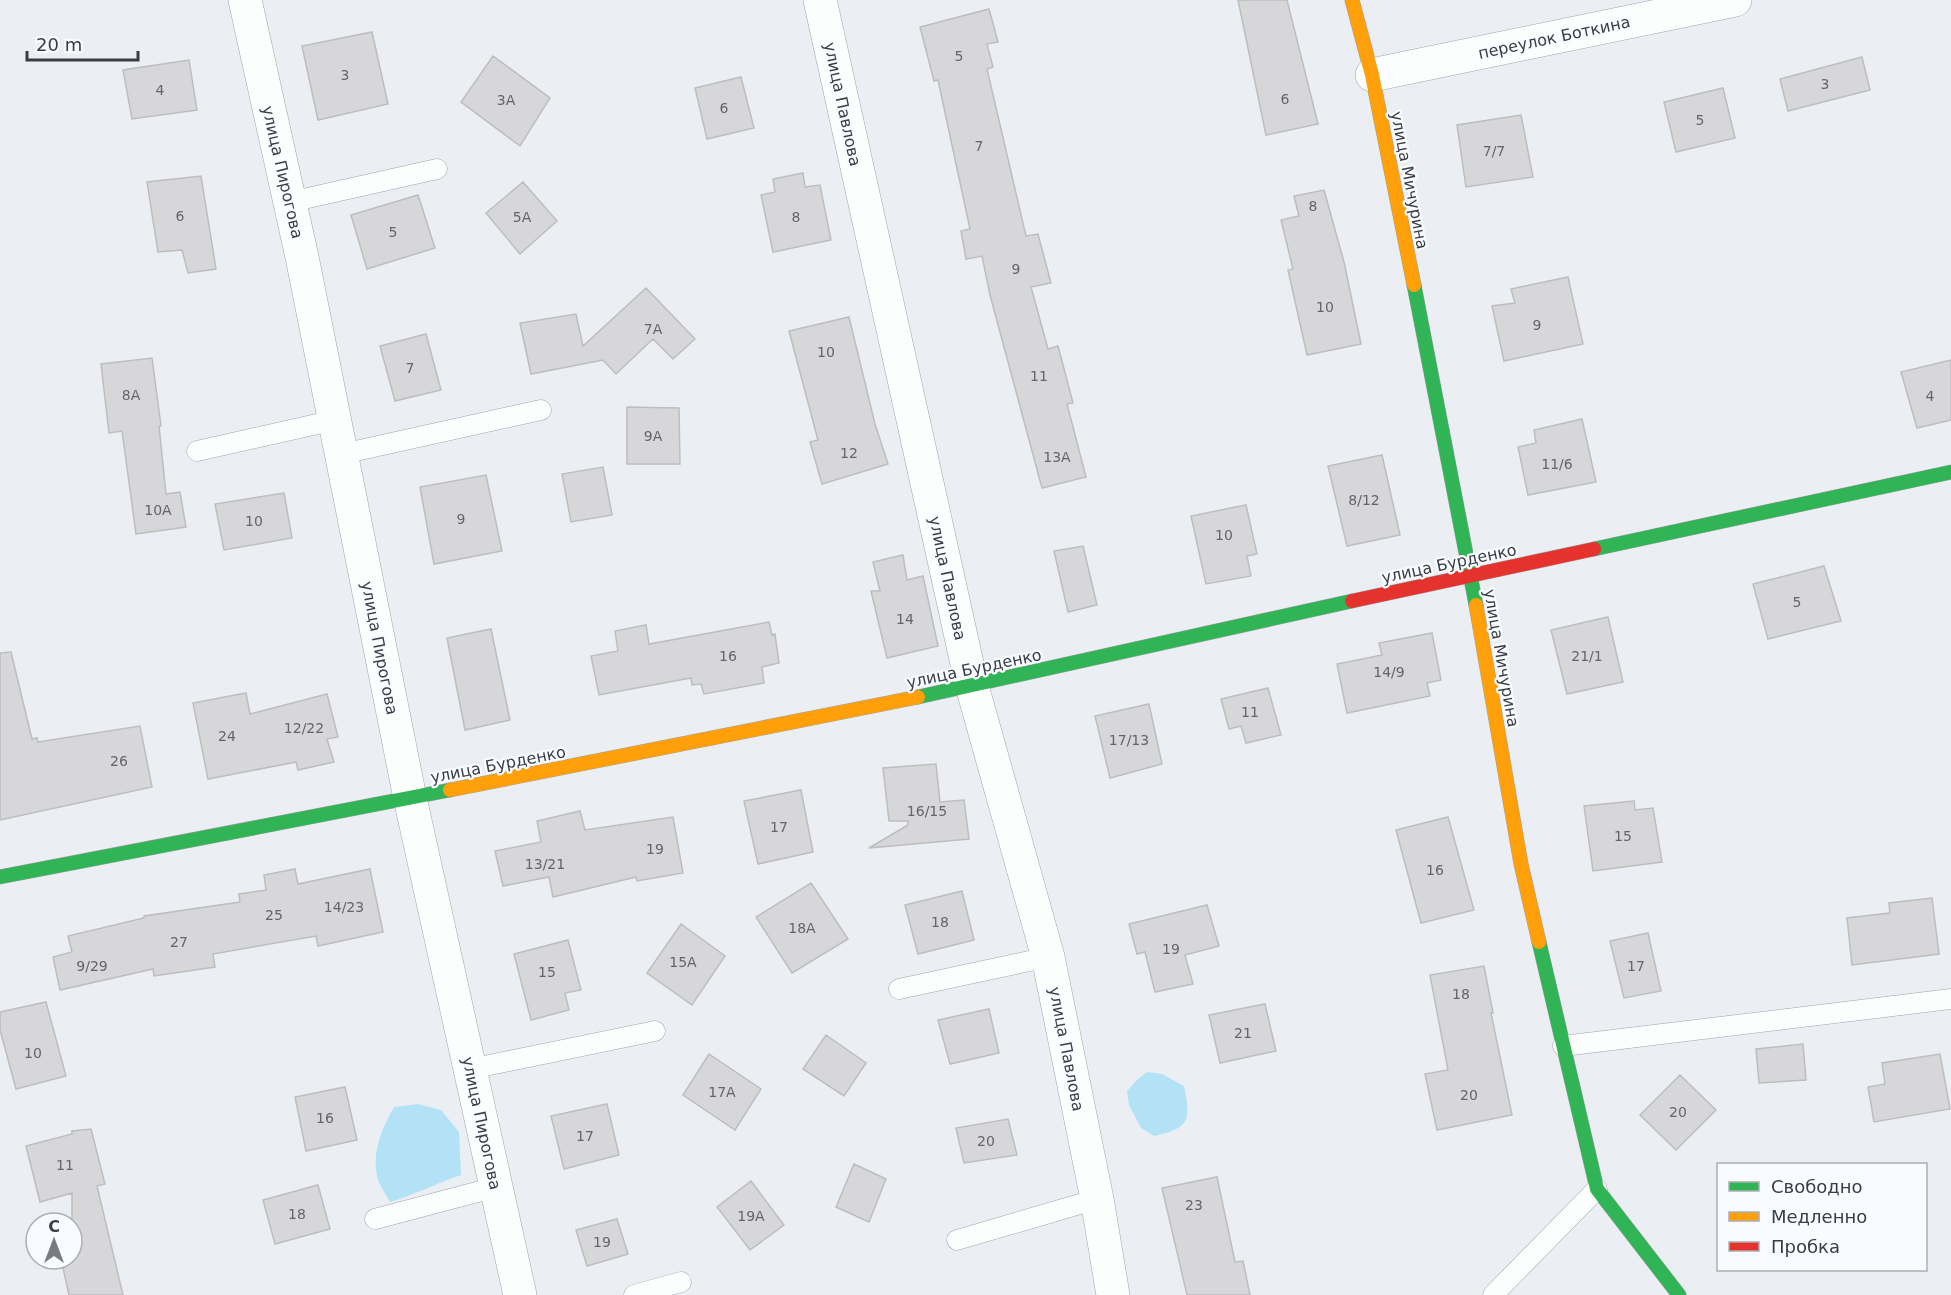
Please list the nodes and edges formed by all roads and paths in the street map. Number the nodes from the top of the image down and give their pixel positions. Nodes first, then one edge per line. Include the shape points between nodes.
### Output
1 (245, 0) edge
2 (820, 0) edge
3 (1353, 0) edge
4 (1735, 0) edge
5 (1372, 75) junction
6 (437, 169) dead end
7 (290, 202) junction
8 (541, 410) dead end
9 (335, 420) junction
10 (197, 451) dead end
11 (342, 454) junction
12 (1951, 472) edge
13 (1472, 575) junction
14 (972, 686) junction
15 (410, 798) junction
16 (0, 877) edge
17 (1048, 957) junction
18 (899, 989) dead end
19 (1951, 999) edge
20 (655, 1031) dead end
21 (1563, 1046) junction
22 (470, 1069) junction
23 (496, 1188) junction
24 (1597, 1189) junction
25 (1097, 1199) junction
26 (375, 1219) dead end
27 (957, 1240) dead end
28 (681, 1282) dead end
29 (520, 1295) edge
30 (634, 1295) edge
31 (1113, 1295) edge
32 (1493, 1295) edge
33 (1680, 1295) edge

1 - 7 street, улица Пирогова
2 - 14 street, улица Павлова
3 - 5 street, улица Мичурина
4 - 5 street, переулок Боткина
5 - 13 street, улица Мичурина
6 - 7 lane
7 - 9 street, улица Пирогова
8 - 11 lane
9 - 10 lane
9 - 11 street, улица Пирогова
11 - 15 street, улица Пирогова
12 - 13 street, улица Бурденко
13 - 14 street, улица Бурденко
13 - 21 street, улица Мичурина via 1521,864
14 - 15 street, улица Бурденко
14 - 17 street, улица Павлова
15 - 16 street, улица Бурденко
15 - 22 street, улица Пирогова
17 - 18 lane
17 - 25 street, улица Павлова
19 - 21 lane
20 - 22 lane
21 - 24 street, улица Мичурина
22 - 23 street, улица Пирогова
23 - 26 lane
23 - 29 street, улица Пирогова
24 - 32 lane
24 - 33 street, улица Мичурина
25 - 27 lane
25 - 31 street, улица Павлова
28 - 30 lane

